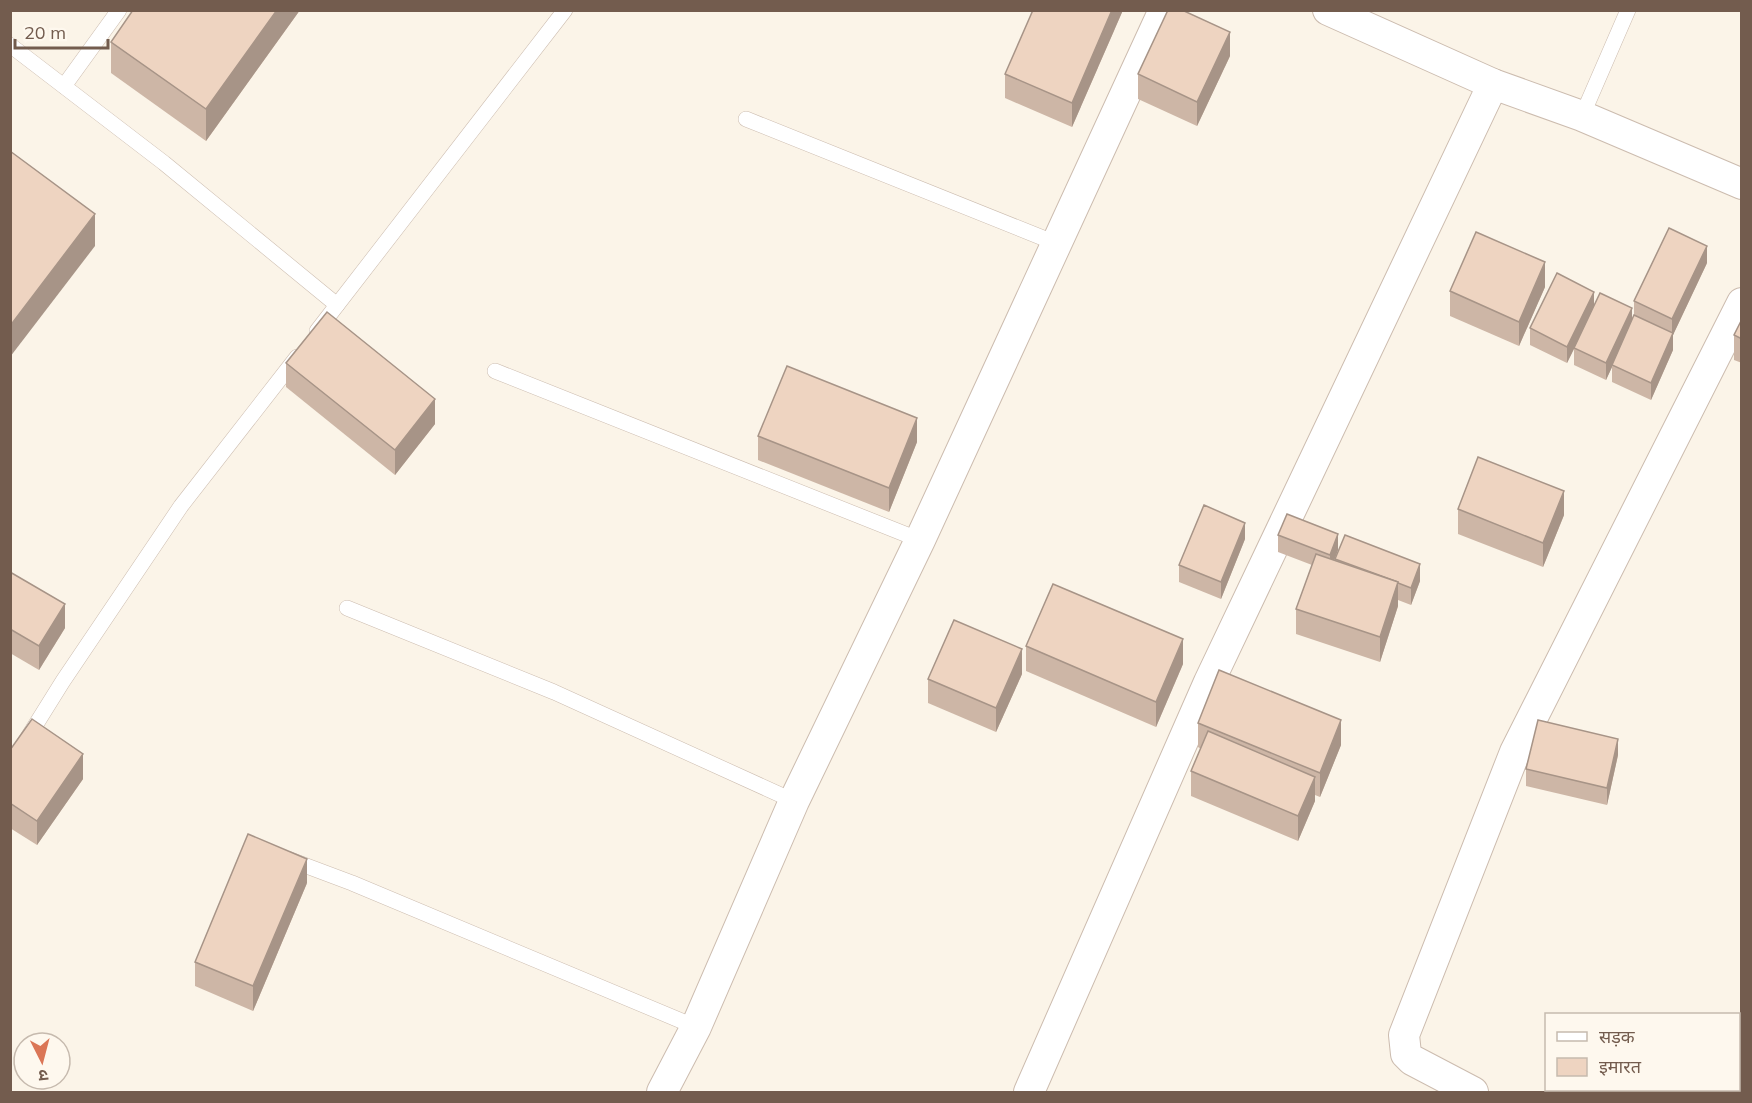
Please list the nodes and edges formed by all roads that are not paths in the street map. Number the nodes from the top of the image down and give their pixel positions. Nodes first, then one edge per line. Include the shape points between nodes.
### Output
1 (119, 10) edge
2 (565, 10) edge
3 (1164, 10) edge
4 (1628, 10) edge
5 (1346, 14) edge
6 (10, 45) edge
7 (1493, 84) junction
8 (64, 86) junction
9 (1582, 116) junction
10 (746, 119) dead end
11 (1742, 184) edge
12 (1059, 244) junction
13 (1742, 303) edge
14 (337, 305) junction
15 (495, 371) dead end
16 (920, 540) junction
17 (346, 608) dead end
18 (10, 766) edge
19 (794, 801) junction
20 (288, 860) edge
21 (696, 1027) junction
22 (662, 1092) edge
23 (1029, 1092) edge
24 (1473, 1092) edge

1 - 8 lane
2 - 14 lane
3 - 12 street
4 - 9 lane
5 - 7 street
6 - 8 lane
7 - 9 street
7 - 23 street via 1209,682
8 - 14 lane
9 - 11 street
10 - 12 lane
12 - 16 street
13 - 24 street via 1515,752 1404,1035 1406,1054 1412,1060
14 - 18 lane via 181,506
15 - 16 lane
16 - 19 street
17 - 19 lane via 554,692
19 - 21 street
20 - 21 lane
21 - 22 street

